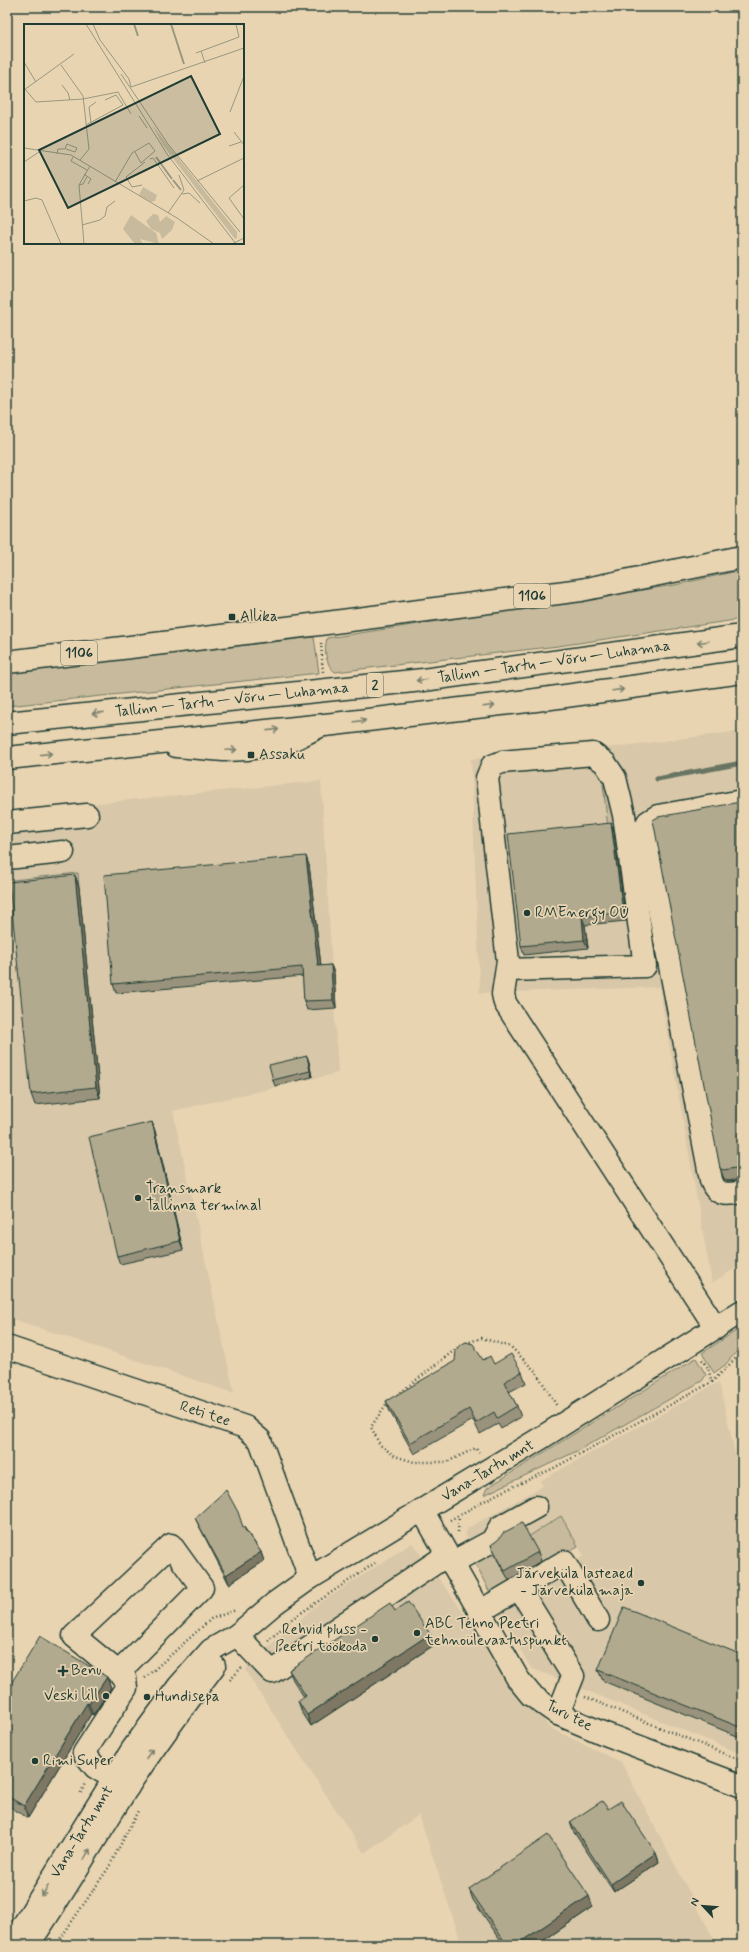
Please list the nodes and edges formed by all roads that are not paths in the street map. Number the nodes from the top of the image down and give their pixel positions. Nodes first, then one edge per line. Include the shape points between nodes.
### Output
1 (742, 557) edge
2 (742, 636) edge
3 (7, 662) edge
4 (742, 672) edge
5 (7, 723) edge
6 (7, 758) edge
7 (742, 802) edge
8 (87, 815) dead end
9 (7, 823) edge
10 (63, 852) dead end
11 (7, 858) edge
12 (507, 970) junction
13 (742, 1192) edge
14 (742, 1311) edge
15 (716, 1328) junction
16 (7, 1347) edge
17 (536, 1507) dead end
18 (422, 1510) junction
19 (449, 1559) junction
20 (310, 1578) junction
21 (519, 1588) junction
22 (479, 1612) junction
23 (598, 1620) dead end
24 (237, 1635) junction
25 (119, 1672) junction
26 (558, 1714) junction
27 (122, 1783) junction
28 (742, 1786) edge
29 (11, 1945) edge
30 (28, 1945) edge

1 - 3 main road, 1106 via 581,590
2 -> 5 main road, Tallinn — Tartu — Võru — Luhamaa / 2 via 423,680
6 -> 4 main road, 2 via 528,701
7 - 13 main road via 658,816 648,822 644,830 711,1180 714,1188 721,1194
8 - 9 main road
10 - 11 main road
12 - 12 main road via 487,778 492,766 502,762 592,754 605,763 615,778 624,815 645,966
12 - 15 main road via 503,994 505,1003
14 - 15 main road, Vana-Tartu mnt
15 - 18 main road, Vana-Tartu mnt
16 - 20 main road, Reti tee via 245,1427 260,1440
17 - 19 main road via 500,1527 492,1541
18 - 19 main road, Turu tee
18 - 20 main road, Vana-Tartu mnt
19 - 22 main road, Turu tee
19 - 24 main road via 272,1672
20 - 24 main road, Vana-Tartu mnt
21 - 22 main road
21 - 23 main road via 564,1562
21 - 26 main road via 573,1676
22 - 26 main road, Turu tee via 518,1679 531,1695
27 -> 24 main road, Vana-Tartu mnt
24 - 27 main road, Vana-Tartu mnt via 211,1650 179,1686 132,1750
25 - 25 main road via 74,1636 171,1545 202,1588
25 - 27 main road via 125,1678 126,1688 84,1752 95,1767
26 - 28 main road, Turu tee
27 -> 29 main road, Vana-Tartu mnt
30 -> 27 main road, Vana-Tartu mnt via 52,1912

